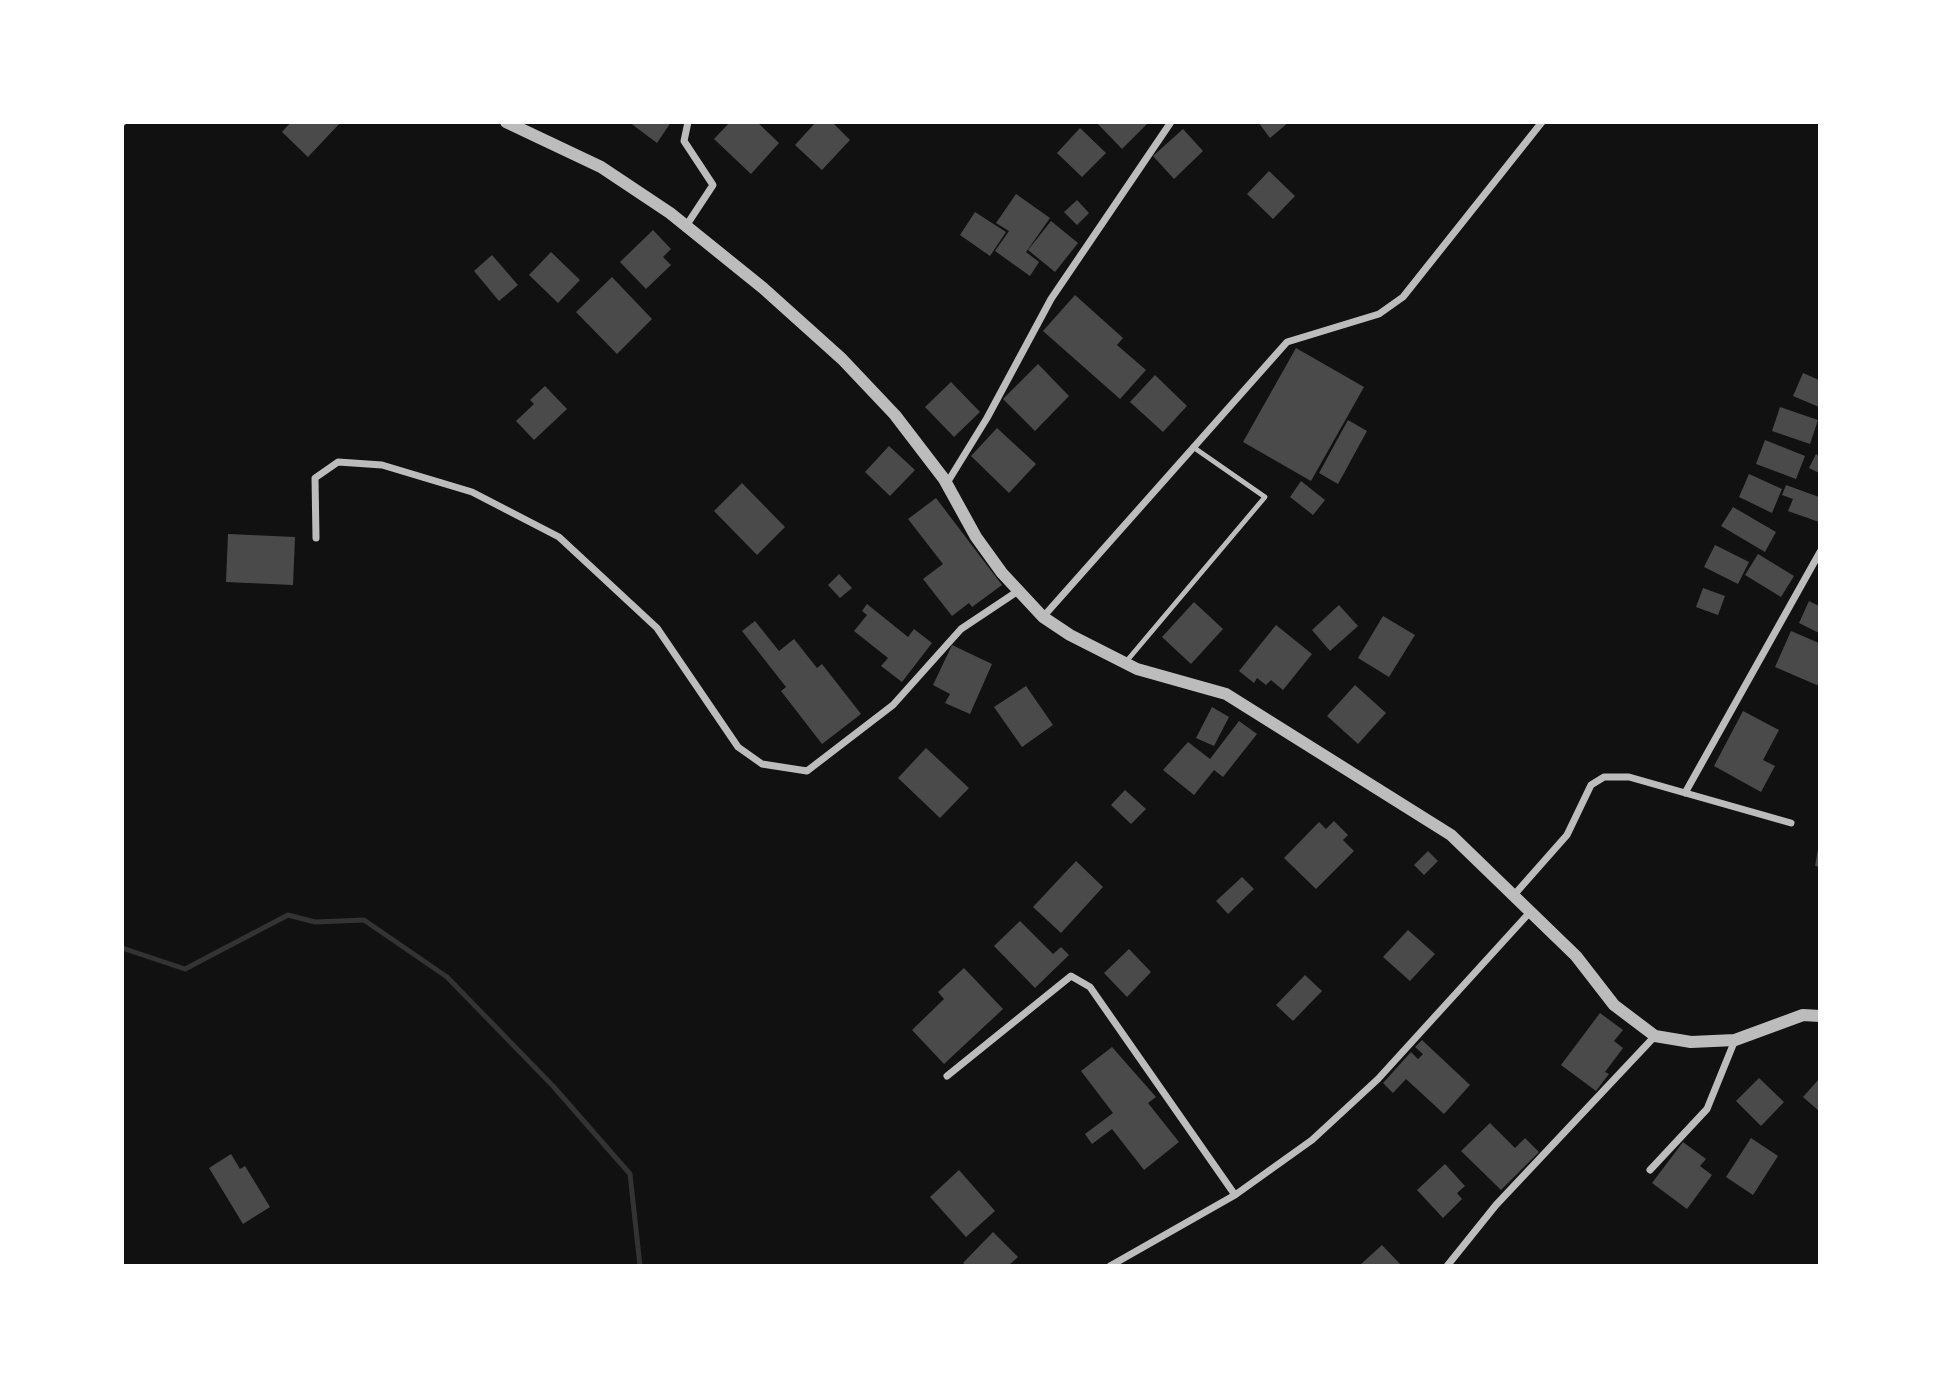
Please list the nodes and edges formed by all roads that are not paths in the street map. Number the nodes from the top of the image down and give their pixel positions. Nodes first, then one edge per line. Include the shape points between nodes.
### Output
1 (506, 122) edge
2 (688, 122) edge
3 (1171, 122) edge
4 (1542, 122) edge
5 (687, 226) junction
6 (1193, 447) junction
7 (946, 484) junction
8 (316, 538) dead end
9 (1819, 552) edge
10 (1018, 591) junction
11 (1044, 617) junction
12 (1125, 663) junction
13 (1685, 793) junction
14 (1791, 823) dead end
15 (1514, 895) junction
16 (1531, 911) junction
17 (1819, 1016) edge
18 (1655, 1036) junction
19 (1735, 1040) junction
20 (947, 1076) dead end
21 (1650, 1170) dead end
22 (1235, 1195) junction
23 (1110, 1265) edge
24 (1447, 1265) edge

1 - 5 street via 601,167
2 - 5 street via 684,141 713,185
3 - 7 street via 1051,299
4 - 6 street via 1403,297 1380,314 1287,342
5 - 7 street via 842,359 895,415
6 - 11 street
6 - 12 lane via 1265,496
7 - 10 street via 976,537
8 - 10 street via 315,478 338,462 382,464 472,492 559,537 657,628 738,747 762,764 807,771 893,705 961,629
9 - 13 street
10 - 11 street
11 - 12 street
12 - 15 street via 1226,694 1451,835
13 - 14 street
13 - 15 street via 1629,777 1604,777 1591,785 1567,835
15 - 16 street
16 - 18 street via 1576,956 1614,1005
16 - 22 street via 1378,1079 1311,1140
17 - 19 street via 1803,1015
18 - 19 street via 1691,1042
18 - 24 street via 1496,1205
19 - 21 street via 1707,1109
20 - 22 street via 1071,976 1090,987
22 - 23 street

